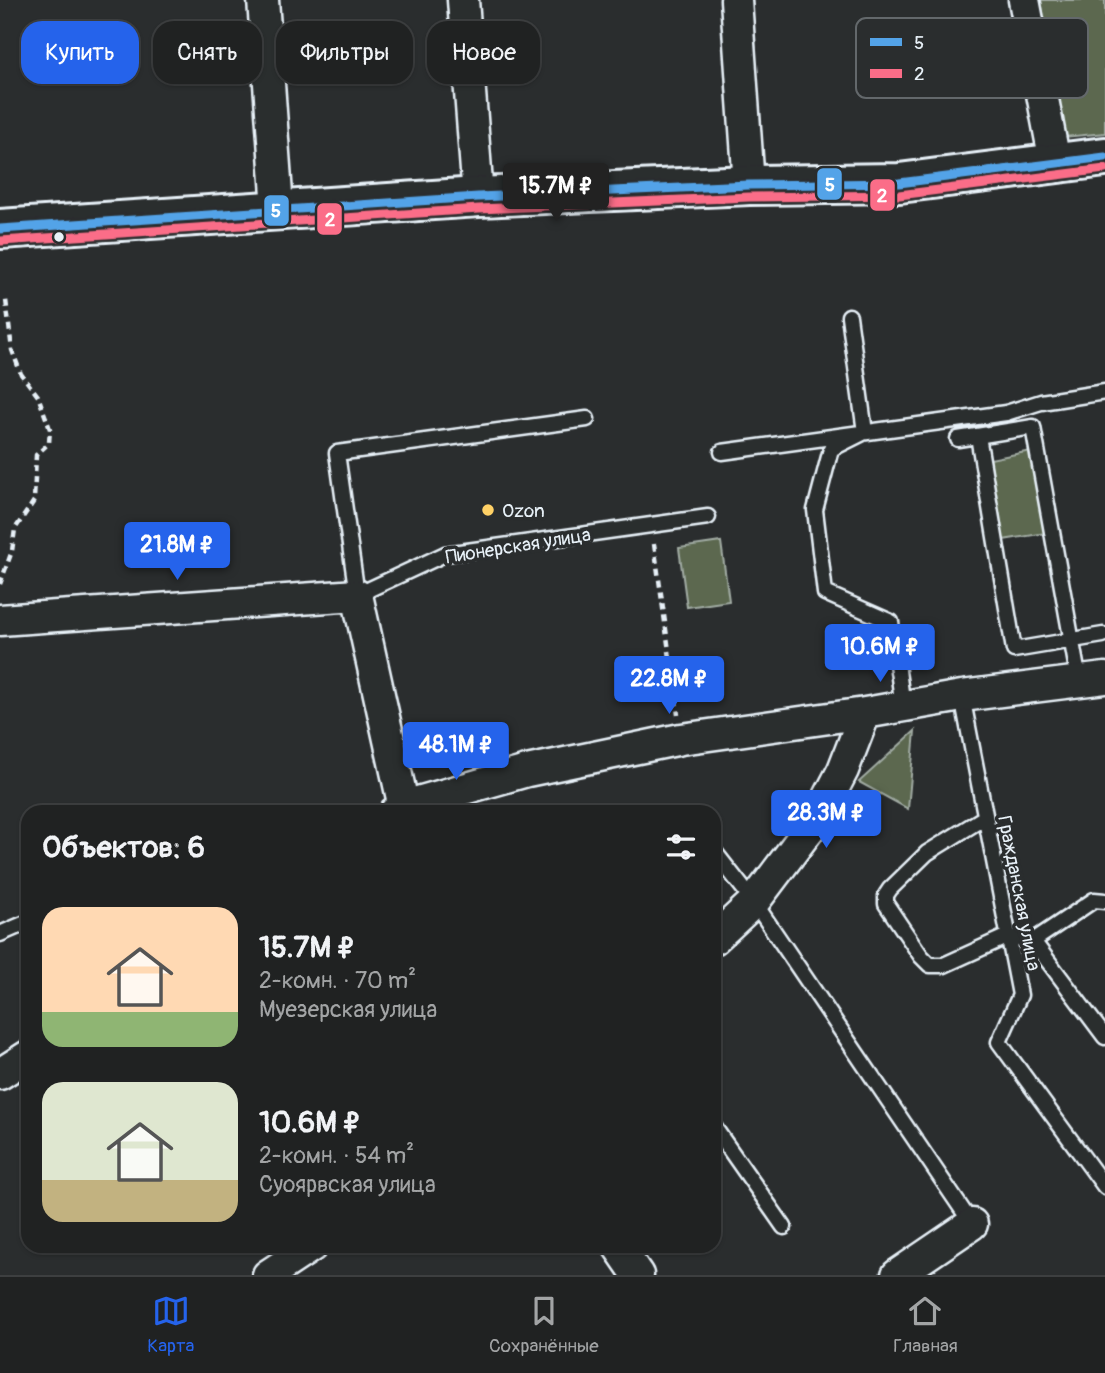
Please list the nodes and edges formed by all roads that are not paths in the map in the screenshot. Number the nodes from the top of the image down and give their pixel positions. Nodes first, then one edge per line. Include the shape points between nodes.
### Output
1 (263, 0) edge
2 (463, 0) edge
3 (736, 0) edge
4 (1024, 0) edge
5 (1027, 18) edge
6 (1043, 98) edge
7 (1105, 157) edge
8 (1055, 162) junction
9 (749, 185) junction
10 (478, 197) junction
11 (278, 209) junction
12 (0, 229) edge
13 (849, 316) dead end
14 (1105, 392) edge
15 (1005, 407) junction
16 (587, 419) dead end
17 (1011, 431) junction
18 (865, 432) junction
19 (978, 436) junction
20 (958, 439) dead end
21 (722, 452) dead end
22 (708, 517) dead end
23 (357, 595) junction
24 (0, 620) edge
25 (1103, 635) dead end
26 (1072, 640) junction
27 (1092, 679) edge
28 (962, 696) junction
29 (903, 706) junction
30 (865, 713) junction
31 (488, 784) junction
32 (400, 805) edge
33 (418, 805) edge
34 (470, 805) edge
35 (985, 817) junction
36 (721, 859) edge
37 (1105, 901) edge
38 (754, 902) junction
39 (21, 925) edge
40 (721, 933) edge
41 (0, 934) edge
42 (1008, 936) junction
43 (1032, 941) junction
44 (1105, 1037) edge
45 (21, 1060) edge
46 (0, 1074) edge
47 (721, 1137) edge
48 (1105, 1187) edge
49 (972, 1224) joint
50 (783, 1227) dead end
51 (301, 1253) edge
52 (623, 1253) edge
53 (268, 1275) edge
54 (639, 1275) edge
55 (897, 1275) edge

1 - 11 street
2 - 10 street
3 - 9 street
4 - 5 street
6 - 8 street
7 - 8 main road
8 - 9 main road via 899,183
9 - 10 main road
10 - 11 main road
11 - 12 main road
13 - 18 lane
14 - 15 lane
15 - 17 lane
15 - 18 lane
16 - 23 lane via 337,453
17 - 19 lane
17 - 26 lane via 1033,427
18 - 21 lane
18 - 29 lane via 831,449 815,510 825,593 891,622
19 - 20 lane
19 - 26 lane via 1014,650
22 - 23 lane, Пионерская улица via 445,554
23 - 24 street, Пионерская улица
23 - 32 street
25 - 26 lane
26 - 27 lane
27 - 28 street
28 - 29 street
28 - 35 lane, Гражданская улица
29 - 30 street
30 - 31 street via 681,739 527,771
30 - 38 street via 819,816
31 - 33 street
31 - 34 street
35 - 42 lane, Гражданская улица
35 - 42 lane via 927,853 890,888 886,904 930,965 944,965
36 - 38 lane
37 - 43 lane via 1094,900
38 - 40 street
38 - 49 lane
39 - 41 lane
42 - 43 lane
42 - 48 lane, Гражданская улица via 1020,995 999,1042
43 - 44 lane
45 - 46 street
47 - 50 lane
49 - 55 street
51 - 53 street
52 - 54 street

